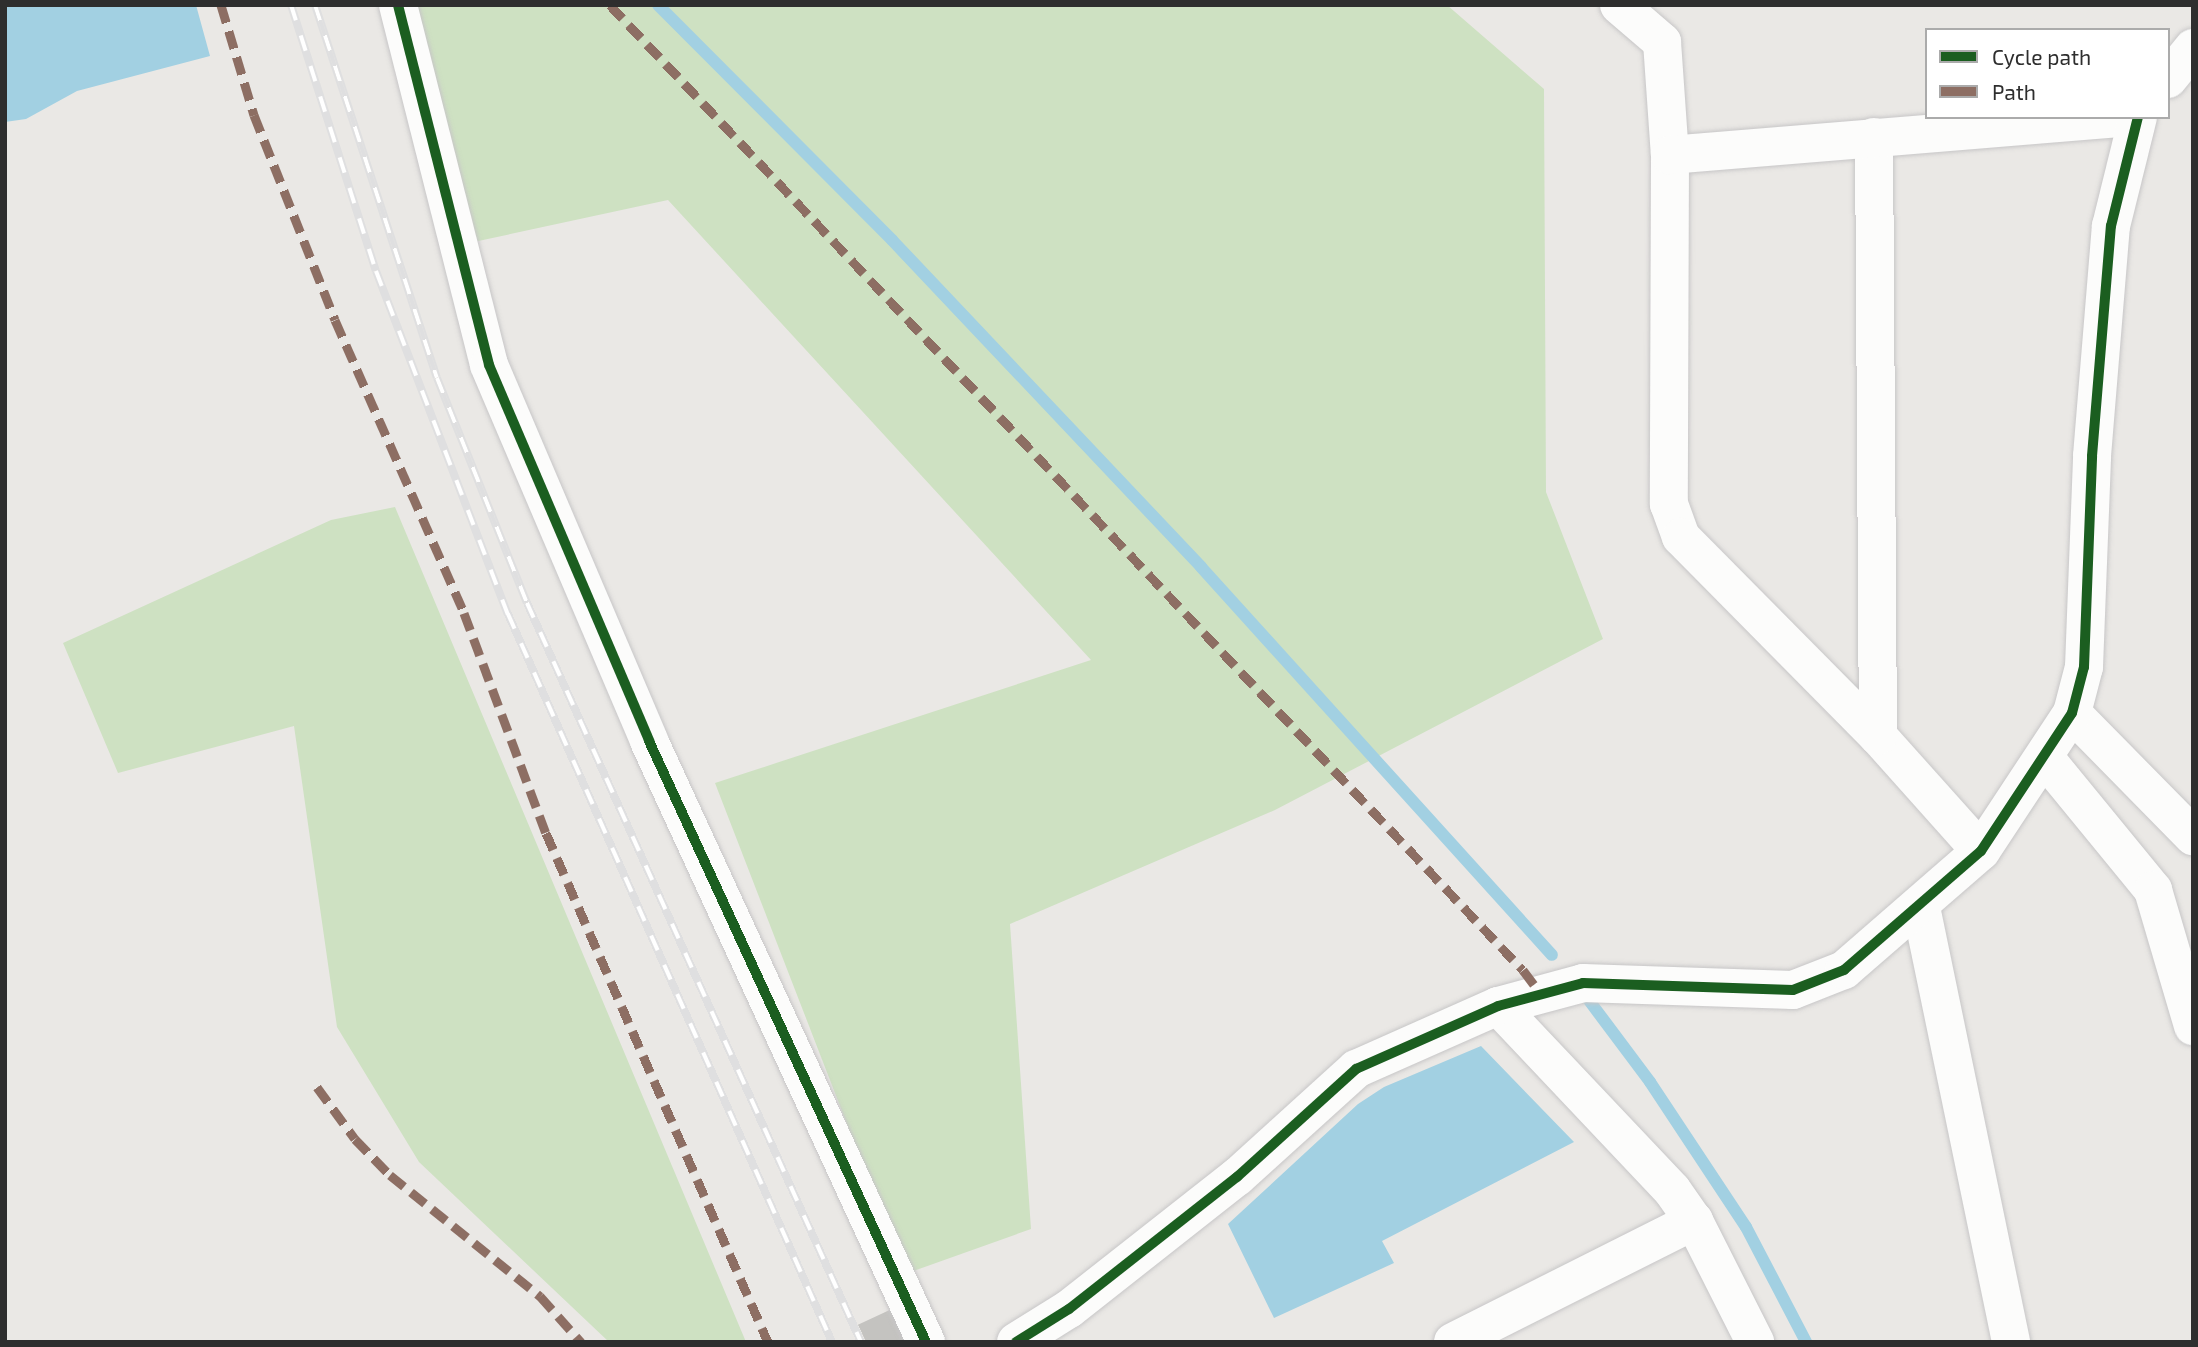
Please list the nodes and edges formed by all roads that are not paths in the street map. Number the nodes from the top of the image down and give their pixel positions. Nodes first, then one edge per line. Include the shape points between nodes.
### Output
1 (398, 5) edge
2 (1619, 5) edge
3 (2193, 48) edge
4 (2170, 77) edge
5 (2110, 119) edge
6 (2136, 119) edge
7 (1874, 137) junction
8 (1670, 155) junction
9 (2072, 713) junction
10 (1878, 736) junction
11 (2045, 758) junction
12 (2193, 836) edge
13 (1980, 851) junction
14 (1921, 906) junction
15 (1498, 1006) junction
16 (2193, 1026) edge
17 (1694, 1221) junction
18 (926, 1342) edge
19 (1016, 1342) edge
20 (1452, 1342) edge
21 (1755, 1342) edge
22 (2011, 1342) edge

1 - 18 street via 489,365 649,741
2 - 8 street via 1662,42
3 - 4 street
5 - 7 street
6 - 9 street via 2111,226 2092,456 2084,667
7 - 8 street
7 - 10 street
8 - 10 street via 1669,504 1681,537
9 - 11 street
9 - 12 street
10 - 13 street
11 - 13 street
11 - 16 street via 2153,890
13 - 14 street
14 - 15 street via 1844,970 1793,990 1583,983
14 - 22 street
15 - 17 street via 1672,1190
15 - 19 street via 1356,1069 1237,1177 1069,1310
17 - 20 street
17 - 21 street

